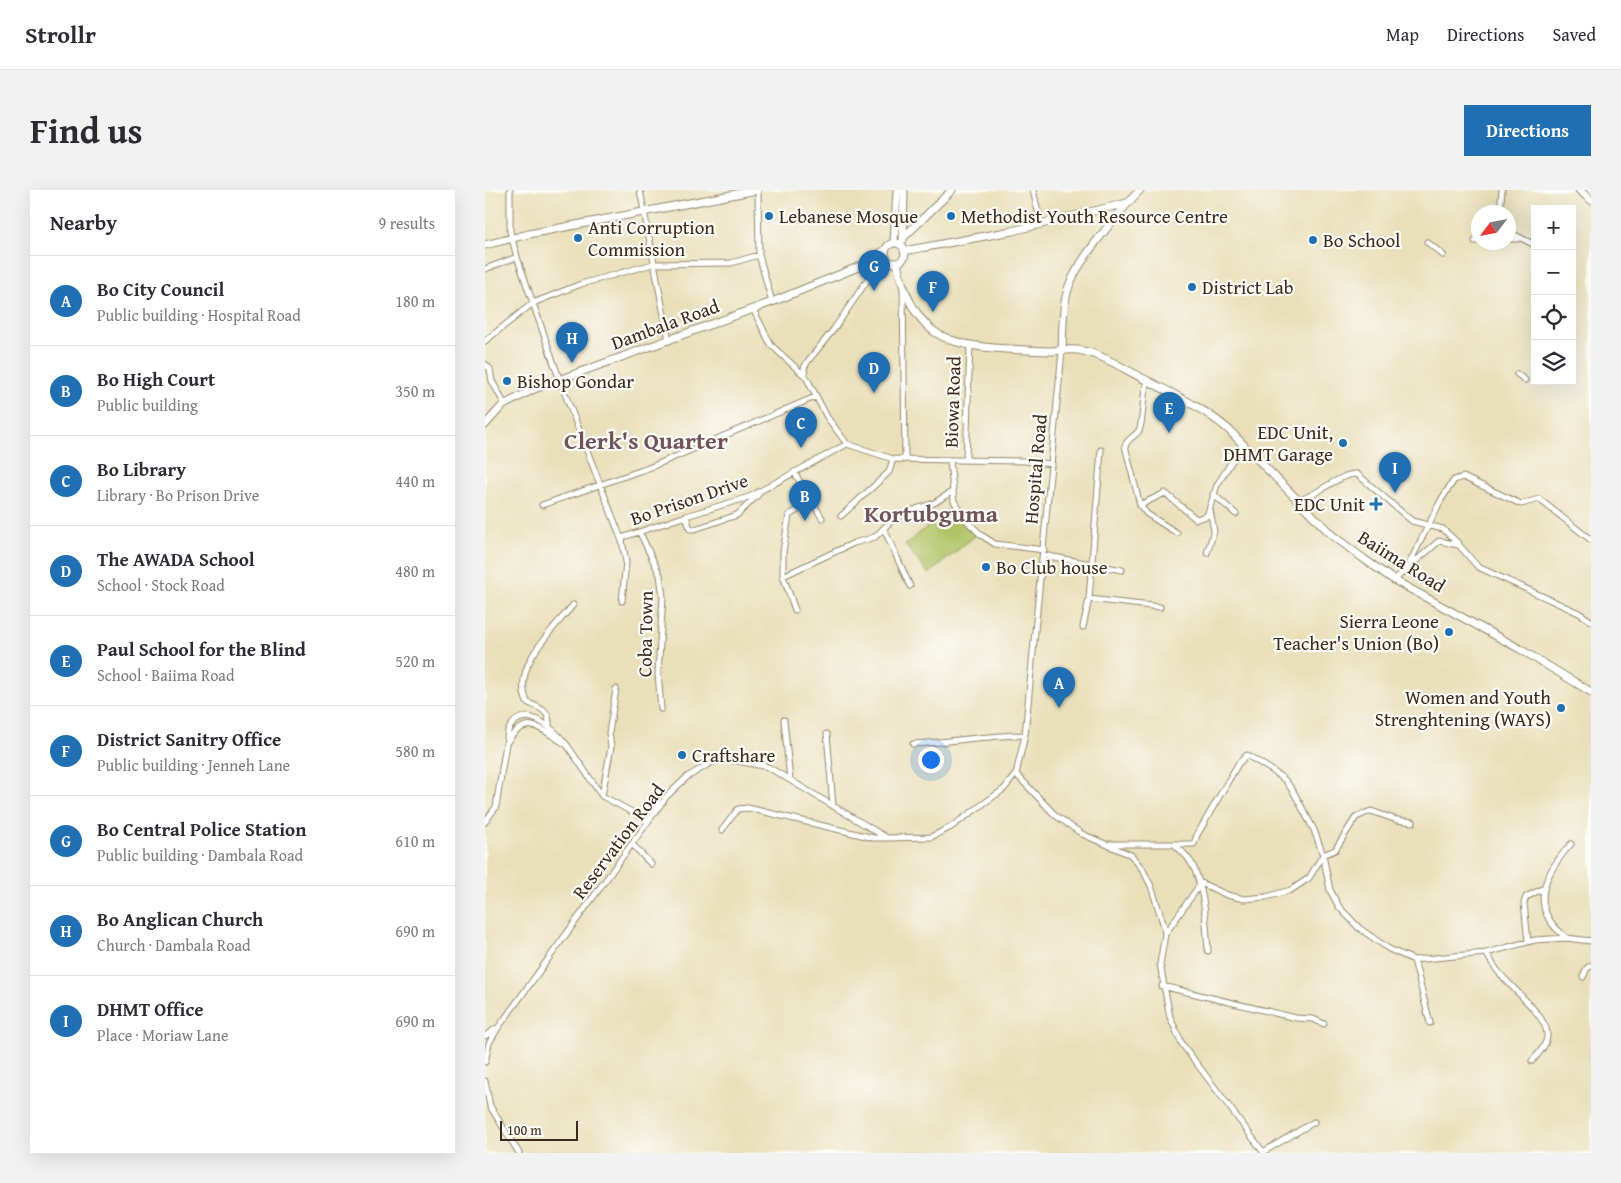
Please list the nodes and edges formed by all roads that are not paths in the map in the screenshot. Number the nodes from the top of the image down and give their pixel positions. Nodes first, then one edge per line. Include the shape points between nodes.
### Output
1 (510, 190) edge
2 (640, 190) edge
3 (758, 190) edge
4 (897, 190) edge
5 (904, 190) edge
6 (953, 190) edge
7 (1033, 190) edge
8 (1140, 190) edge
9 (1502, 190) edge
10 (1579, 190) edge
11 (1591, 200) edge
12 (1127, 203) junction
13 (1501, 205) edge
14 (644, 211) junction
15 (1041, 224) junction
16 (899, 237) junction
17 (1516, 237) edge
18 (511, 238) junction
19 (1519, 239) joint
20 (1427, 242) dead end
21 (1531, 244) edge
22 (485, 245) edge
23 (885, 250) junction
24 (904, 250) junction
25 (759, 255) junction
26 (1443, 255) dead end
27 (517, 257) junction
28 (889, 261) junction
29 (879, 263) junction
30 (897, 263) junction
31 (653, 264) junction
32 (863, 265) junction
33 (485, 269) edge
34 (903, 287) junction
35 (772, 302) junction
36 (533, 303) junction
37 (753, 309) junction
38 (485, 341) edge
39 (669, 341) junction
40 (970, 344) junction
41 (1062, 351) junction
42 (808, 361) junction
43 (485, 364) edge
44 (794, 365) junction
45 (1517, 374) dead end
46 (805, 377) junction
47 (1525, 380) dead end
48 (560, 381) junction
49 (1147, 381) junction
50 (815, 397) junction
51 (505, 404) junction
52 (485, 425) edge
53 (847, 444) junction
54 (1242, 445) junction
55 (1101, 450) dead end
56 (893, 458) junction
57 (905, 458) junction
58 (950, 460) junction
59 (966, 460) junction
60 (1052, 464) junction
61 (795, 472) junction
62 (599, 484) junction
63 (764, 489) junction
64 (953, 491) junction
65 (1213, 494) junction
66 (1297, 501) junction
67 (812, 502) junction
68 (1140, 504) junction
69 (542, 505) dead end
70 (1210, 509) junction
71 (1236, 514) dead end
72 (686, 516) junction
73 (841, 516) dead end
74 (822, 518) dead end
75 (1430, 525) junction
76 (884, 529) junction
77 (640, 533) junction
78 (1177, 534) dead end
79 (1591, 540) edge
80 (622, 542) junction
81 (1459, 545) junction
82 (1044, 553) junction
83 (1207, 553) dead end
84 (1092, 564) junction
85 (1408, 566) junction
86 (1122, 570) dead end
87 (783, 576) junction
88 (1395, 580) junction
89 (910, 586) dead end
90 (1089, 599) junction
91 (622, 601) dead end
92 (573, 605) dead end
93 (1160, 607) dead end
94 (795, 610) dead end
95 (1591, 621) edge
96 (1083, 627) dead end
97 (616, 689) dead end
98 (1591, 692) edge
99 (661, 709) dead end
100 (784, 720) dead end
101 (549, 726) junction
102 (827, 734) dead end
103 (1025, 735) junction
104 (507, 742) junction
105 (913, 744) dead end
106 (567, 745) junction
107 (1016, 774) junction
108 (790, 780) junction
109 (602, 796) junction
110 (663, 802) junction
111 (833, 806) junction
112 (636, 813) junction
113 (485, 822) edge
114 (649, 822) junction
115 (1413, 822) dead end
116 (722, 830) dead end
117 (887, 838) junction
118 (632, 844) junction
119 (1109, 844) junction
120 (1571, 844) dead end
121 (1175, 845) junction
122 (1323, 855) junction
123 (651, 864) dead end
124 (1199, 884) junction
125 (1542, 890) junction
126 (1165, 934) junction
127 (1566, 938) junction
128 (1591, 941) edge
129 (1529, 942) junction
130 (1208, 952) dead end
131 (1486, 953) junction
132 (1414, 960) junction
133 (1591, 966) edge
134 (1583, 977) dead end
135 (1162, 986) junction
136 (1430, 1023) dead end
137 (1324, 1024) dead end
138 (498, 1028) junction
139 (485, 1036) edge
140 (1532, 1061) dead end
141 (485, 1062) edge
142 (485, 1081) edge
143 (1314, 1122) dead end
144 (519, 1153) edge
145 (1263, 1153) edge

1 - 18 street
2 - 14 street
3 - 14 street
3 - 25 street
4 - 16 street
5 - 16 street
6 - 16 street
7 - 15 street
8 - 12 street, Hospital Road
9 - 13 street
10 - 11 street
12 - 15 street
12 - 41 street, Hospital Road via 1080,264 1070,286
14 - 18 street
14 - 31 street
15 - 24 street
16 - 23 street, Dambala Road
16 - 24 street
17 - 19 street
18 - 22 street
18 - 27 street
19 - 21 street
20 - 26 street
23 - 28 street
23 - 32 street, Dambala Road
24 - 30 street via 903,258
25 - 31 street via 731,263
25 - 35 street
27 - 33 street
27 - 36 street
28 - 29 street, Dambala Road
28 - 30 street
29 - 32 street, Dambala Road
29 - 42 street
30 - 34 street
31 - 36 street via 581,284
31 - 39 street
32 - 35 street, Dambala Road
34 - 40 street, Baiima Road via 932,330
34 - 57 street
35 - 37 street, Dambala Road
36 - 38 street
36 - 48 street
37 - 39 street, Dambala Road
37 - 44 street via 771,345
39 - 48 street, Dambala Road
40 - 41 street, Baiima Road
40 - 59 street, Biowa Road
41 - 49 street, Baiima Road via 1085,351
41 - 60 street, Hospital Road
42 - 44 street
42 - 46 street via 804,368
43 - 51 street
44 - 46 street
45 - 47 street
46 - 50 street
48 - 51 street, Dambala Road via 534,389
48 - 62 street
49 - 54 street, Baiima Road via 1211,414
49 - 68 street via 1140,428 1125,446
50 - 53 street
50 - 62 street via 651,467
51 - 52 street, Dambala Road
53 - 56 street
53 - 61 street, Bo Prison Drive
54 - 65 street
54 - 66 street, Baiima Road
55 - 84 street
56 - 57 street
56 - 73 street via 889,472
57 - 58 street
58 - 59 street
58 - 64 street
59 - 60 street
60 - 82 street, Hospital Road
61 - 63 street, Bo Prison Drive
61 - 67 street
62 - 69 street
62 - 80 street
63 - 72 street, Bo Prison Drive via 749,498
63 - 72 street via 737,515 690,529
64 - 76 street via 890,522
64 - 82 street via 954,501 965,519 981,535 995,544
65 - 70 street
65 - 71 street
66 - 75 street via 1311,497 1343,476 1357,474 1412,521
66 - 88 street, Baiima Road via 1332,535
67 - 74 street
67 - 87 street via 789,515
68 - 70 street via 1165,493 1196,519 1207,516
68 - 78 street via 1147,514
70 - 83 street via 1214,531
72 - 77 street, Bo Prison Drive
75 - 79 street via 1454,480 1463,477 1521,504 1539,499
75 - 81 street via 1443,529
75 - 85 street
76 - 87 street via 875,537 854,543
76 - 89 street
77 - 80 street, Bo Prison Drive via 624,537
77 - 99 street, Coba Town via 660,575 663,597 658,673
80 - 91 street via 626,562
81 - 85 street via 1439,541
81 - 95 street via 1478,567
82 - 84 street
82 - 103 street, Hospital Road
84 - 86 street
84 - 90 street
85 - 88 street
87 - 94 street
88 - 98 street, Baiima Road
90 - 93 street
90 - 96 street
92 - 101 street via 531,656 523,686 527,702 546,712
97 - 109 street via 609,732 611,747
100 - 108 street
101 - 104 street via 539,720 522,718 514,721
101 - 106 street
102 - 111 street
103 - 105 street
103 - 107 street, Hospital Road
104 - 106 street via 514,732 532,724
104 - 113 street via 496,807
106 - 109 street
107 - 117 street via 1004,789 951,827 931,837
107 - 119 street via 1055,815 1082,834
108 - 110 street, Reservation Road via 768,767 728,759 714,761 687,777
108 - 111 street, Reservation Road
109 - 112 street
110 - 112 street
110 - 114 street, Reservation Road
111 - 117 street, Reservation Road
112 - 114 street
114 - 118 street, Reservation Road
115 - 122 street via 1368,812 1356,817 1335,850
116 - 117 street via 738,809 748,808 874,838
118 - 123 street
118 - 138 street, Reservation Road
119 - 121 street
119 - 126 street via 1131,855 1143,870
120 - 125 street via 1556,860
121 - 122 street via 1194,844 1238,764 1247,756 1271,769 1293,790
121 - 124 street via 1193,866
122 - 124 street via 1309,878 1291,890 1266,897 1244,899
122 - 132 street via 1331,890 1339,907 1373,939
124 - 126 street
124 - 130 street
125 - 127 street via 1545,913
125 - 129 street via 1526,897
126 - 135 street via 1160,964
127 - 128 street
127 - 129 street
129 - 131 street
131 - 132 street
131 - 140 street via 1497,971 1543,1023 1547,1034 1545,1044
132 - 136 street
133 - 134 street
135 - 137 street
135 - 145 street via 1170,1017 1182,1044
138 - 139 street
138 - 141 street, Reservation Road via 489,1043
142 - 144 street via 490,1106
143 - 145 street

